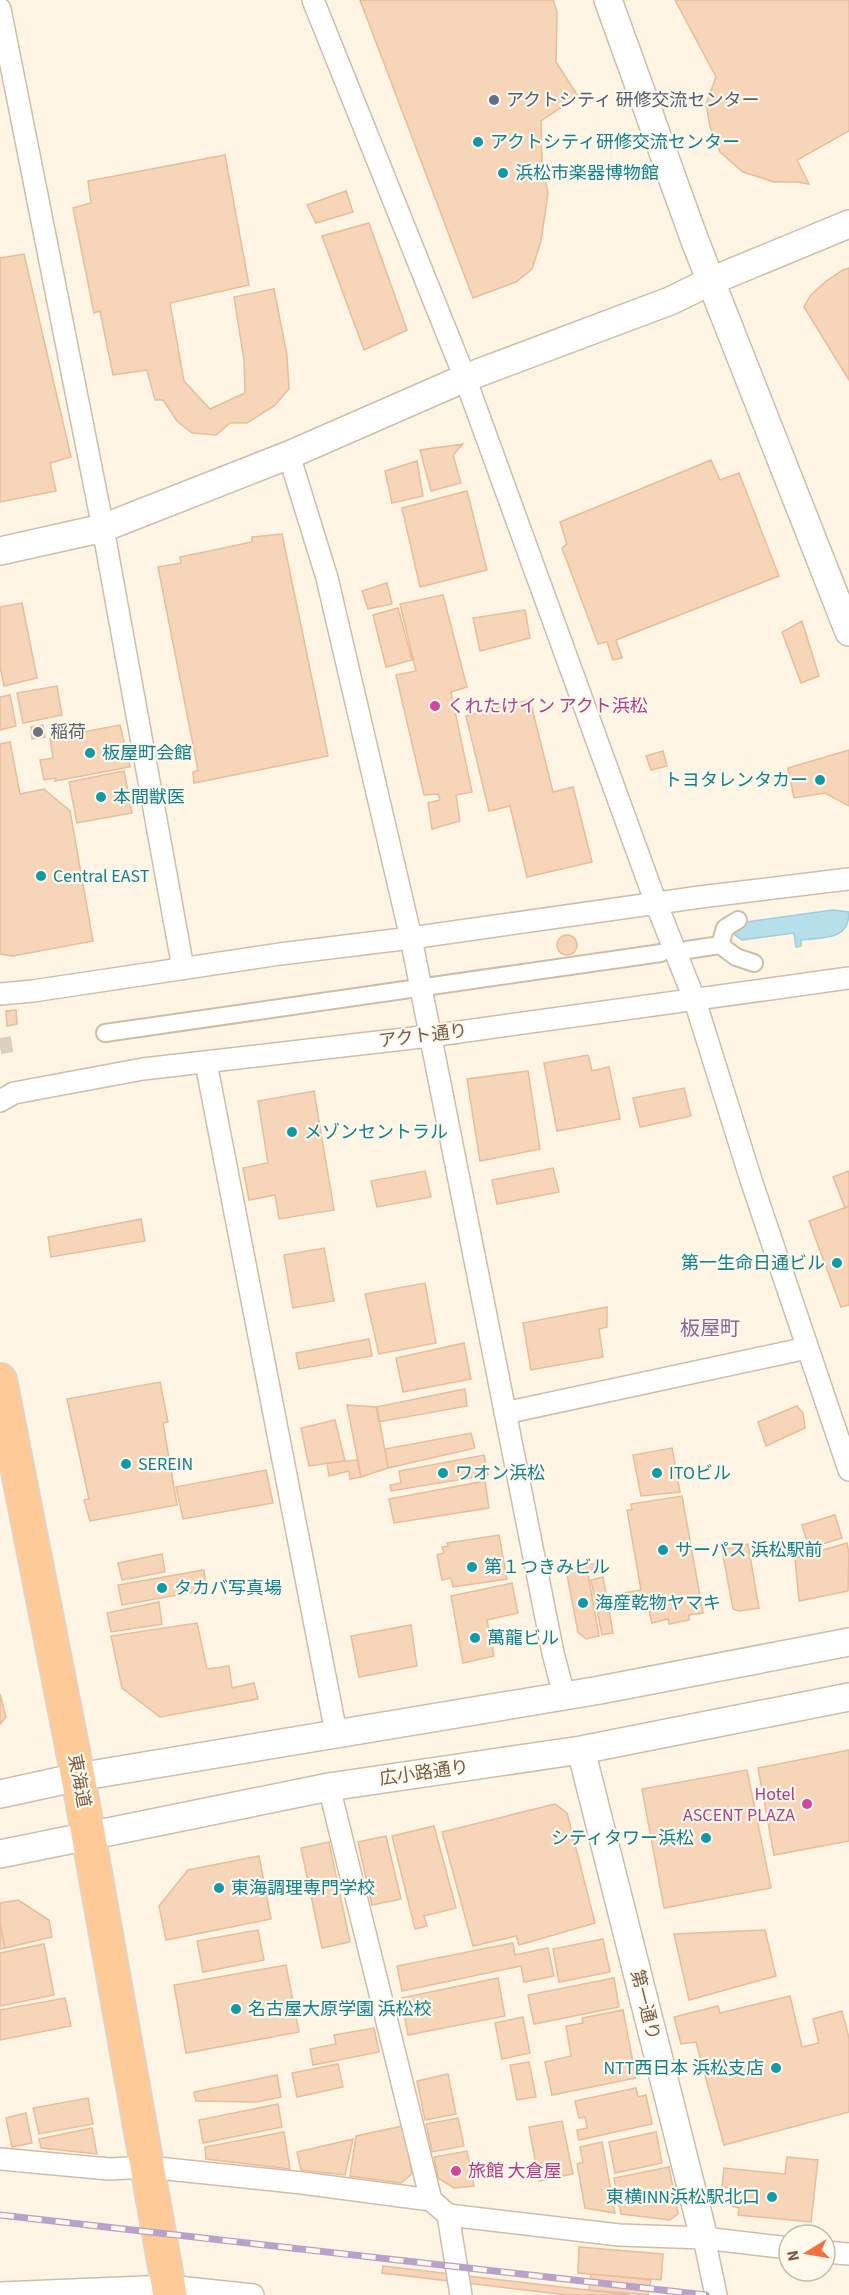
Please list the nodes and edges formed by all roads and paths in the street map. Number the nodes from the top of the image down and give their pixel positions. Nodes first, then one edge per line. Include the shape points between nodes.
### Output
1 (313, 0) edge
2 (609, 0) edge
3 (0, 9) edge
4 (849, 224) edge
5 (711, 281) junction
6 (465, 378) junction
7 (289, 455) junction
8 (103, 528) junction
9 (0, 551) edge
10 (849, 633) edge
11 (849, 879) edge
12 (656, 903) junction
13 (738, 920) dead end
14 (411, 938) junction
15 (720, 945) junction
16 (687, 950) dead end
17 (661, 953) dead end
18 (754, 963) dead end
19 (183, 968) junction
20 (849, 978) edge
21 (421, 988) junction
22 (0, 994) edge
23 (695, 1001) junction
24 (105, 1033) dead end
25 (430, 1036) junction
26 (206, 1063) junction
27 (0, 1101) edge
28 (807, 1348) junction
29 (0, 1380) edge
30 (505, 1413) junction
31 (849, 1470) edge
32 (849, 1642) edge
33 (564, 1695) junction
34 (849, 1697) edge
35 (336, 1733) junction
36 (581, 1750) junction
37 (78, 1777) junction
38 (329, 1787) junction
39 (0, 1794) edge
40 (89, 1836) junction
41 (0, 1854) edge
42 (0, 2159) edge
43 (150, 2176) junction
44 (430, 2200) junction
45 (448, 2215) junction
46 (704, 2238) junction
47 (777, 2247) edge
48 (168, 2284) edge
49 (0, 2293) edge
50 (253, 2295) edge
51 (461, 2295) edge
52 (716, 2295) edge

1 - 6 street
2 - 5 street
3 - 8 street
4 - 5 street
5 - 6 street via 670,301
5 - 10 street
6 - 7 street
6 - 12 street
7 - 8 street
7 - 14 street via 327,578
8 - 9 street
8 - 19 street
11 - 12 street
12 - 14 street
12 - 23 street
13 - 15 street via 725,928
14 - 19 street
14 - 21 street
15 - 16 street
15 - 18 street via 736,957
17 - 21 street
19 - 22 street
20 - 23 street, アクト通り
21 - 24 street
21 - 25 street
23 - 25 street, アクト通り
23 - 28 street
25 - 26 street, アクト通り
25 - 30 street
26 - 27 street, アクト通り via 131,1071 14,1093
26 - 35 street
28 - 30 street
28 - 31 street
29 - 37 highway, 東海道
30 - 33 street
32 - 33 street
33 - 35 street
34 - 36 street, 広小路通り
35 - 37 street
36 - 38 street, 広小路通り
36 - 46 street, 第一通り
37 - 39 street
37 - 40 highway, 東海道
38 - 40 street, 広小路通り
38 - 44 street
40 - 41 street, 広小路通り
40 - 43 highway, 東海道
42 - 43 street
43 - 44 street via 302,2183
43 - 48 highway, 東海道
44 - 45 street
45 - 46 street via 619,2235
45 - 51 street
46 - 47 street
46 - 52 street, 第一通り
48 - 49 street
48 - 50 street

